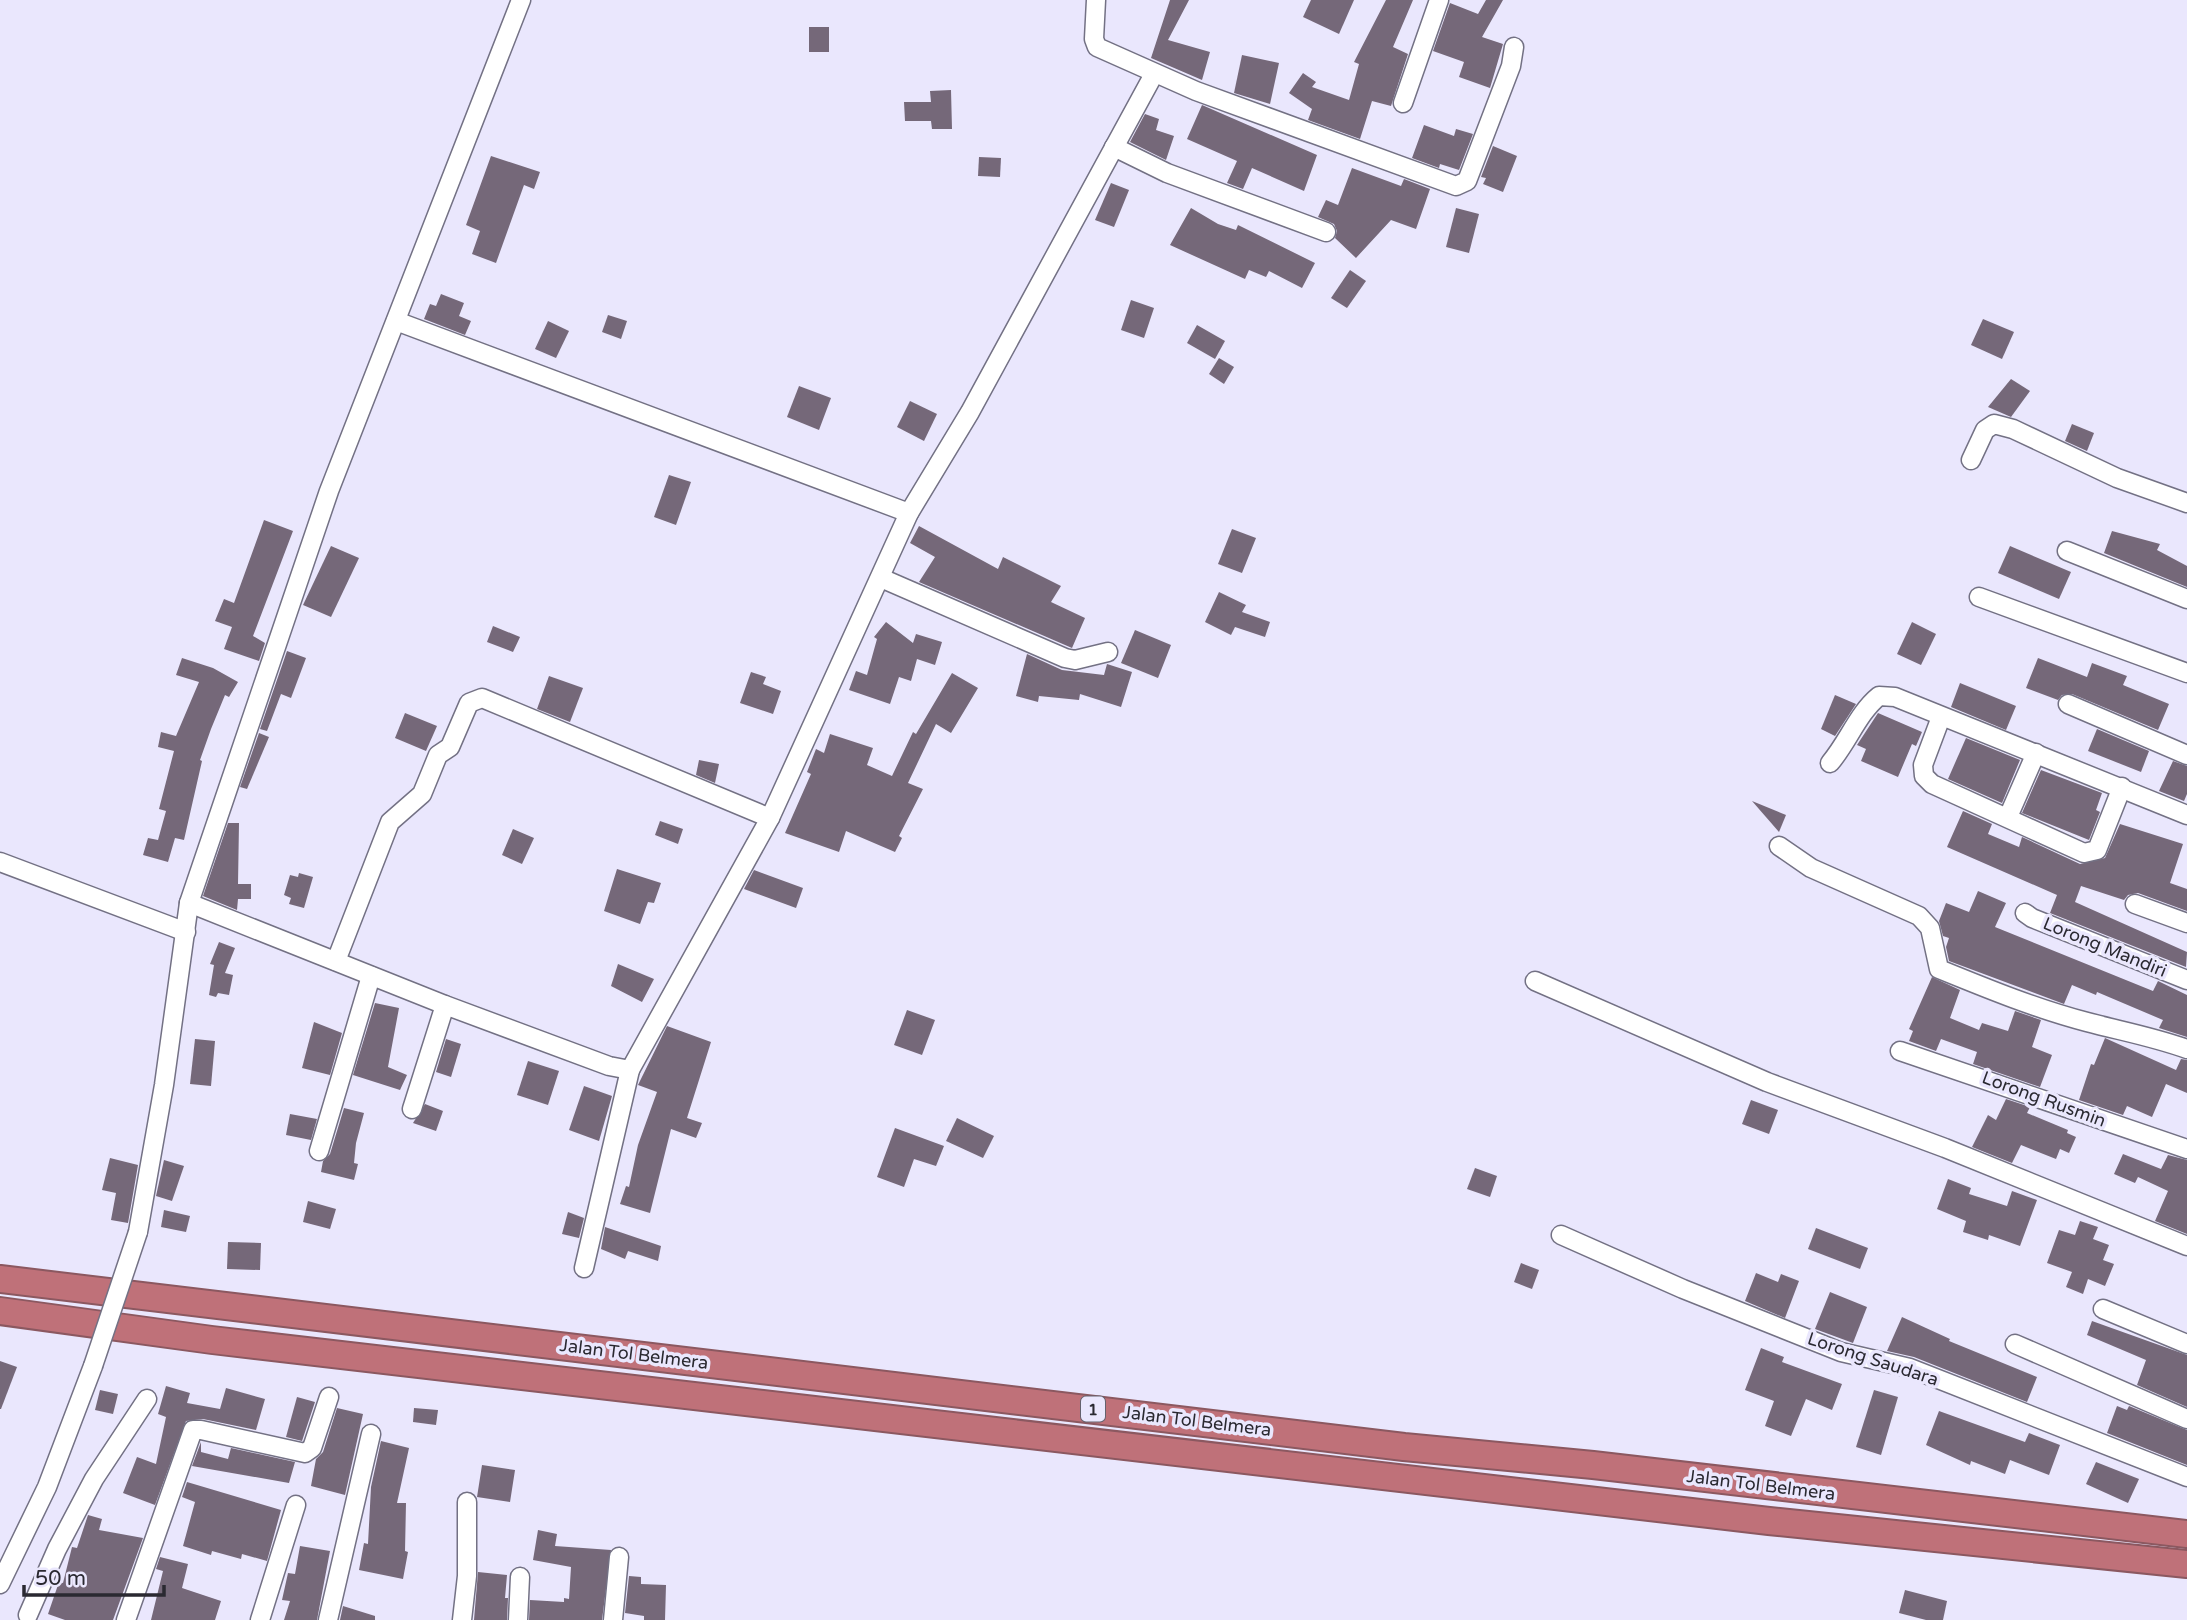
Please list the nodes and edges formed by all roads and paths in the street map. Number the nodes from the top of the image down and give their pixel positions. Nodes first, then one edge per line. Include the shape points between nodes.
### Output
1 (521, 0) edge
2 (1096, 0) edge
3 (1439, 0) edge
4 (1514, 47) dead end
5 (1154, 74) junction
6 (1403, 103) dead end
7 (1114, 147) junction
8 (1326, 232) dead end
9 (396, 321) junction
10 (1971, 460) dead end
11 (2187, 503) edge
12 (909, 513) junction
13 (2067, 551) dead end
14 (881, 578) junction
15 (1979, 597) dead end
16 (2187, 599) edge
17 (1108, 652) dead end
18 (2187, 673) edge
19 (2068, 704) dead end
20 (1941, 718) junction
21 (2036, 753) junction
22 (2187, 755) edge
23 (1830, 763) dead end
24 (2122, 787) junction
25 (2187, 815) edge
26 (2008, 817) junction
27 (769, 818) junction
28 (1779, 846) dead end
29 (0, 862) edge
30 (189, 903) junction
31 (2136, 904) dead end
32 (2025, 913) dead end
33 (2187, 923) edge
34 (186, 932) junction
35 (336, 961) junction
36 (371, 976) junction
37 (2187, 980) edge
38 (1535, 981) dead end
39 (445, 1005) junction
40 (2187, 1049) edge
41 (1900, 1051) dead end
42 (630, 1070) junction
43 (412, 1109) dead end
44 (2187, 1149) edge
45 (319, 1151) dead end
46 (1561, 1235) dead end
47 (2187, 1246) edge
48 (584, 1268) dead end
49 (0, 1279) edge
50 (2102, 1308) dead end
51 (0, 1311) edge
52 (2015, 1344) dead end
53 (2187, 1344) edge
54 (329, 1397) dead end
55 (147, 1399) dead end
56 (2187, 1419) edge
57 (371, 1434) dead end
58 (2187, 1477) edge
59 (467, 1502) dead end
60 (296, 1505) dead end
61 (2187, 1534) edge
62 (619, 1557) dead end
63 (2187, 1564) edge
64 (520, 1577) dead end
65 (0, 1584) edge
66 (28, 1618) edge
67 (126, 1620) edge
68 (260, 1620) edge
69 (328, 1620) edge
70 (462, 1620) edge
71 (518, 1620) edge
72 (613, 1620) edge

1 - 9 street
2 - 5 street via 1097,47
3 - 6 street
4 - 5 street via 1467,181 1456,186
5 - 7 street
7 - 8 street via 1167,173
7 - 12 street via 970,412
9 - 12 street
9 - 30 street via 329,491
10 - 11 street via 1985,430 1994,424
12 - 14 street
13 - 16 street
14 - 17 street via 1065,658
14 - 27 street
15 - 18 street
19 - 22 street
20 - 21 street
20 - 23 street via 1895,697 1879,696
20 - 26 street via 1923,765 1924,776
21 - 24 street
21 - 26 street
24 - 25 street
24 - 26 street via 2092,853
27 - 35 street via 475,698 450,747 438,755 422,794 390,822
27 - 42 street
28 - 40 street via 1811,869 1919,916 1930,929 1939,969 2087,1022 2156,1037
29 - 34 street
30 - 34 street
30 - 35 street
31 - 33 street
32 - 37 street, Lorong Mandiri
34 - 65 street, bridge via 138,1232 47,1487
35 - 36 street
36 - 39 street
36 - 45 street
38 - 47 street via 1767,1082
39 - 42 street
39 - 43 street
41 - 44 street, Lorong Rusmin
42 - 48 street
46 - 58 street, Lorong Saudara via 1841,1352 1910,1368
49 - 61 highway, Jalan Tol Belmera / 1 via 1404,1447
50 - 53 street
51 - 63 highway, Jalan Tol Belmera / 1 via 212,1340 1755,1519
52 - 56 street
54 - 67 street via 312,1448 305,1453 193,1430
55 - 66 street via 94,1479
57 - 69 street
59 - 70 street
60 - 68 street
62 - 72 street
64 - 71 street

